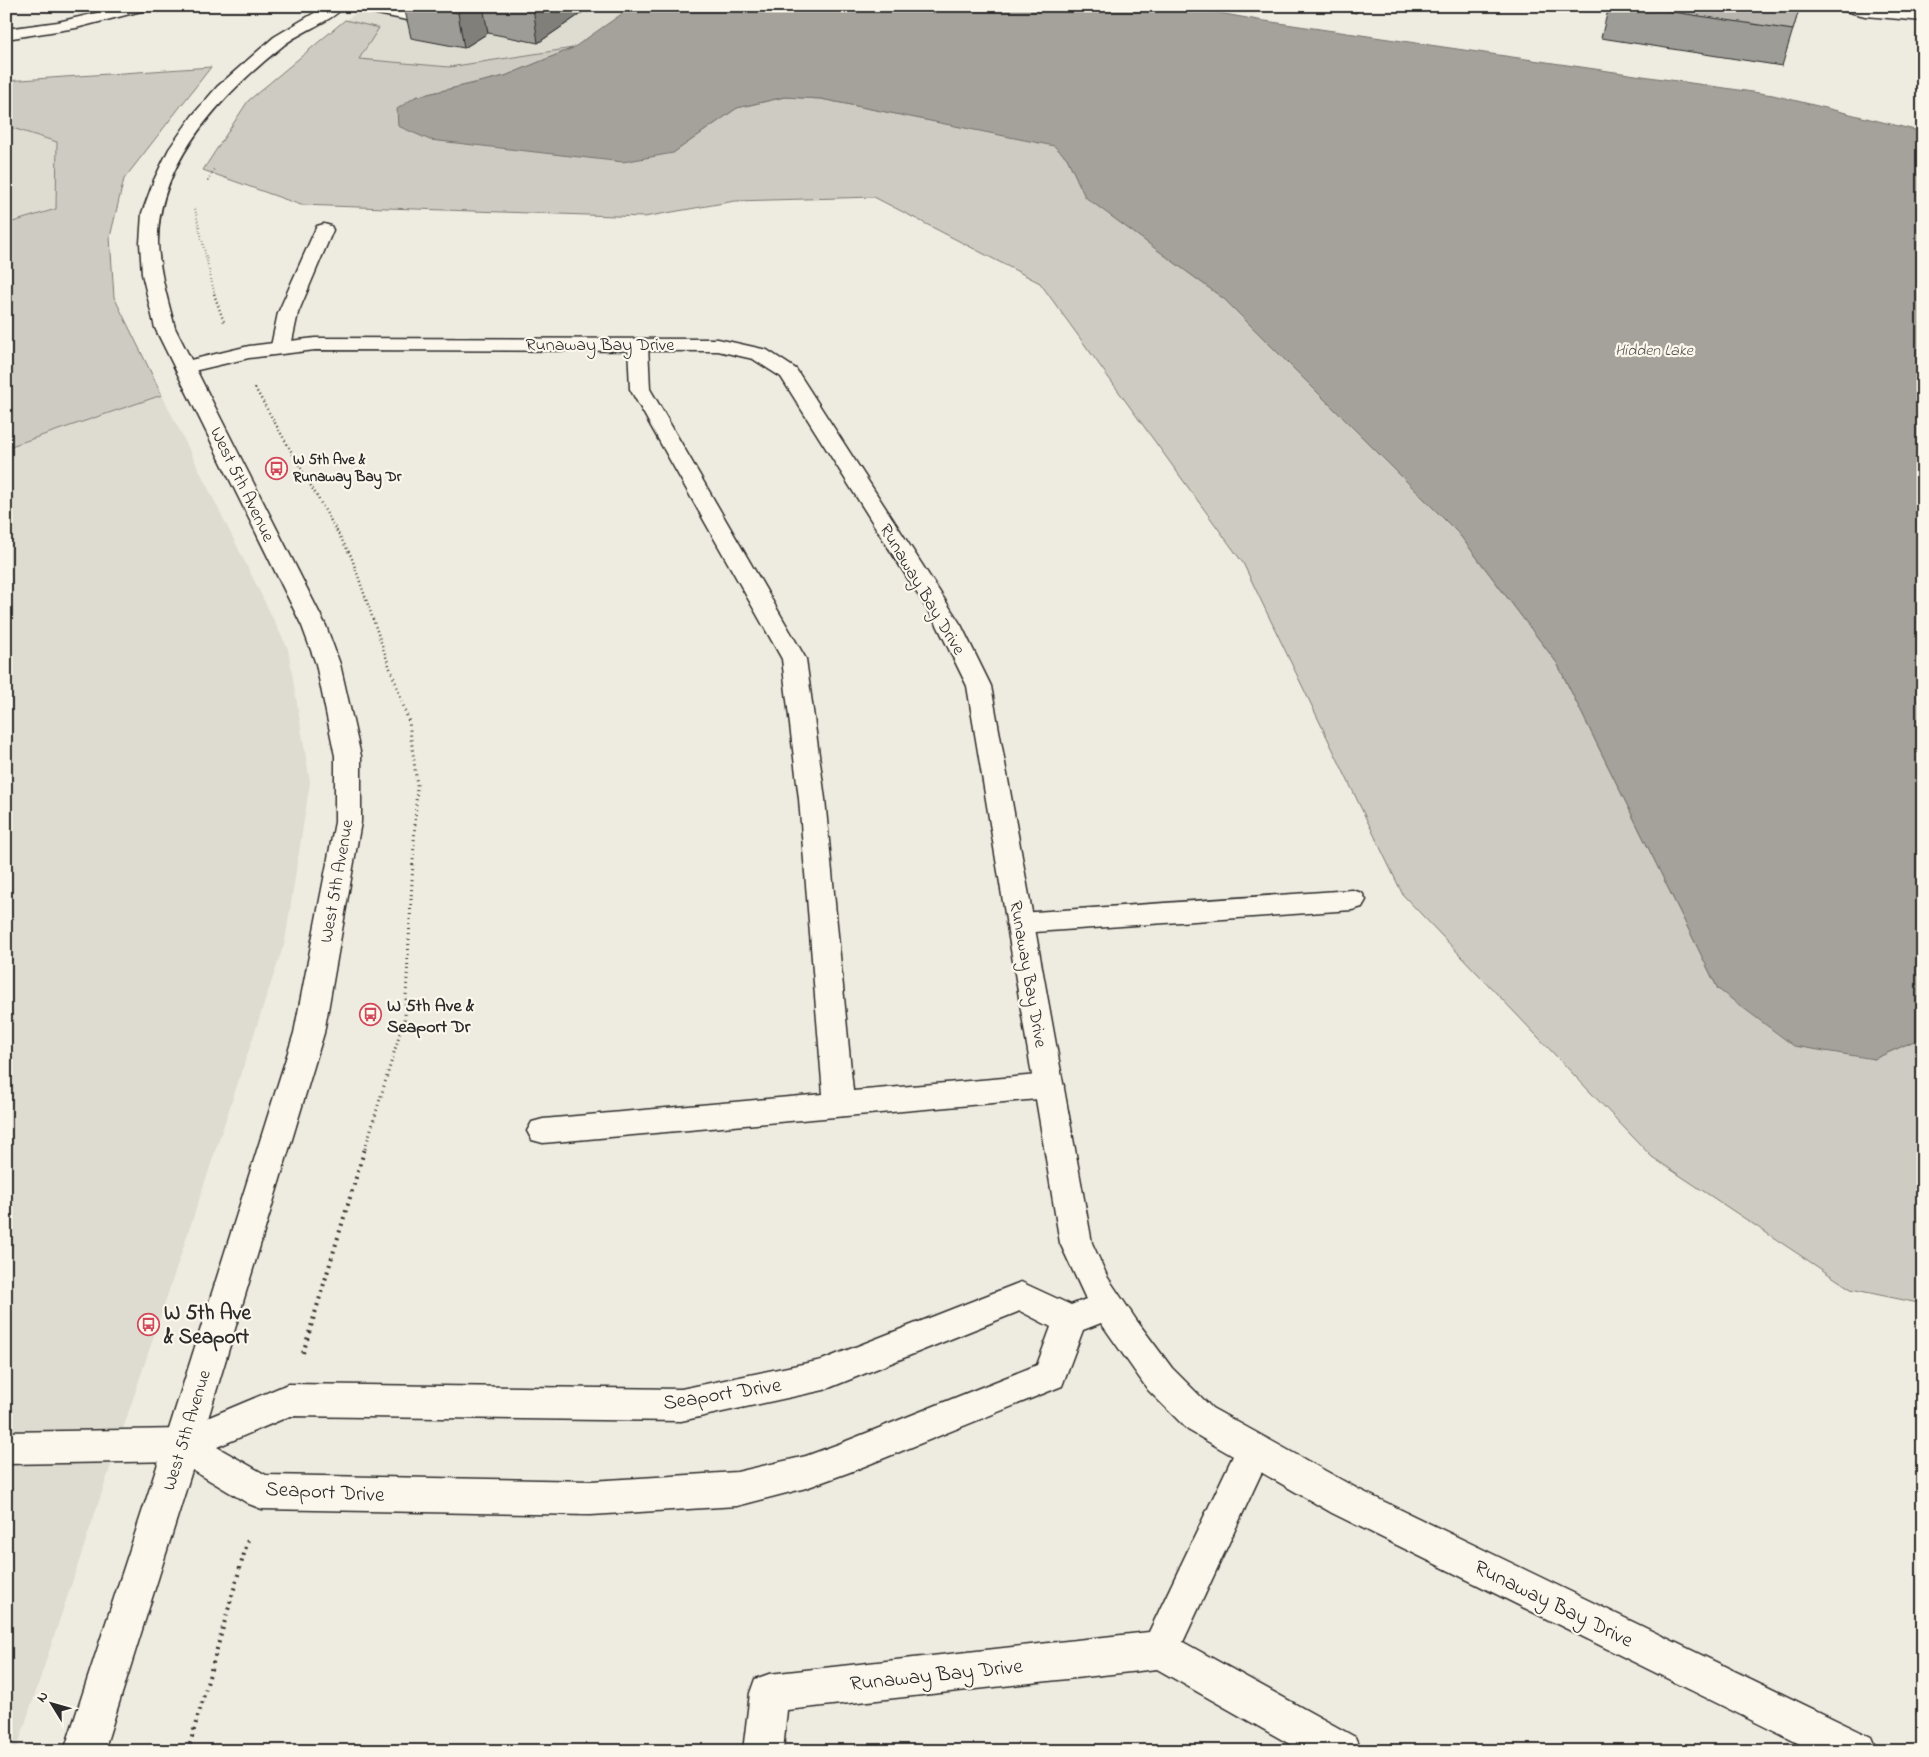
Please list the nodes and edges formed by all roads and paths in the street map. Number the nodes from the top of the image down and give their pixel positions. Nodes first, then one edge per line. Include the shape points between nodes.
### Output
1 (144, 6) edge
2 (337, 6) edge
3 (362, 6) edge
4 (1842, 6) edge
5 (1893, 6) edge
6 (1923, 15) edge
7 (427, 19) dead end
8 (6, 34) edge
9 (324, 230) dead end
10 (638, 345) junction
11 (280, 346) junction
12 (185, 366) junction
13 (1352, 900) dead end
14 (1020, 923) junction
15 (1049, 1086) junction
16 (839, 1104) junction
17 (543, 1131) dead end
18 (1109, 1305) junction
19 (1070, 1320) junction
20 (182, 1445) junction
21 (6, 1448) edge
22 (1254, 1450) junction
23 (1160, 1650) junction
24 (84, 1751) edge
25 (763, 1751) edge
26 (1341, 1751) edge
27 (1857, 1751) edge

1 - 8 street via 94,20
2 - 12 street, West 5th Avenue via 280,40 223,90 178,149 163,180 151,213 152,274 165,328
3 - 7 street
4 - 6 street
5 - 6 street
9 - 11 street via 288,314
10 - 11 street, Runaway Bay Drive
10 - 14 street, Runaway Bay Drive via 718,345 760,354 789,373 949,624 979,686
10 - 16 street via 640,389 794,659 813,809
11 - 12 street, Runaway Bay Drive
12 - 20 street, West 5th Avenue via 314,626 328,664 348,756 348,822 309,1033
13 - 14 street
14 - 15 street, Runaway Bay Drive
15 - 16 street
15 - 18 street, Runaway Bay Drive via 1076,1243 1096,1287
16 - 17 street
18 - 19 street
18 - 22 street, Runaway Bay Drive via 1160,1379 1200,1419
19 - 20 street, Seaport Drive via 1021,1296 824,1376 681,1404 288,1400
19 - 20 street, Seaport Drive via 1050,1375 850,1456 806,1472 737,1489 610,1498 262,1492
20 - 21 street
20 - 24 street, West 5th Avenue
22 - 23 street
22 - 27 street, Runaway Bay Drive via 1354,1505
23 - 25 street, Runaway Bay Drive via 769,1693
23 - 26 street

